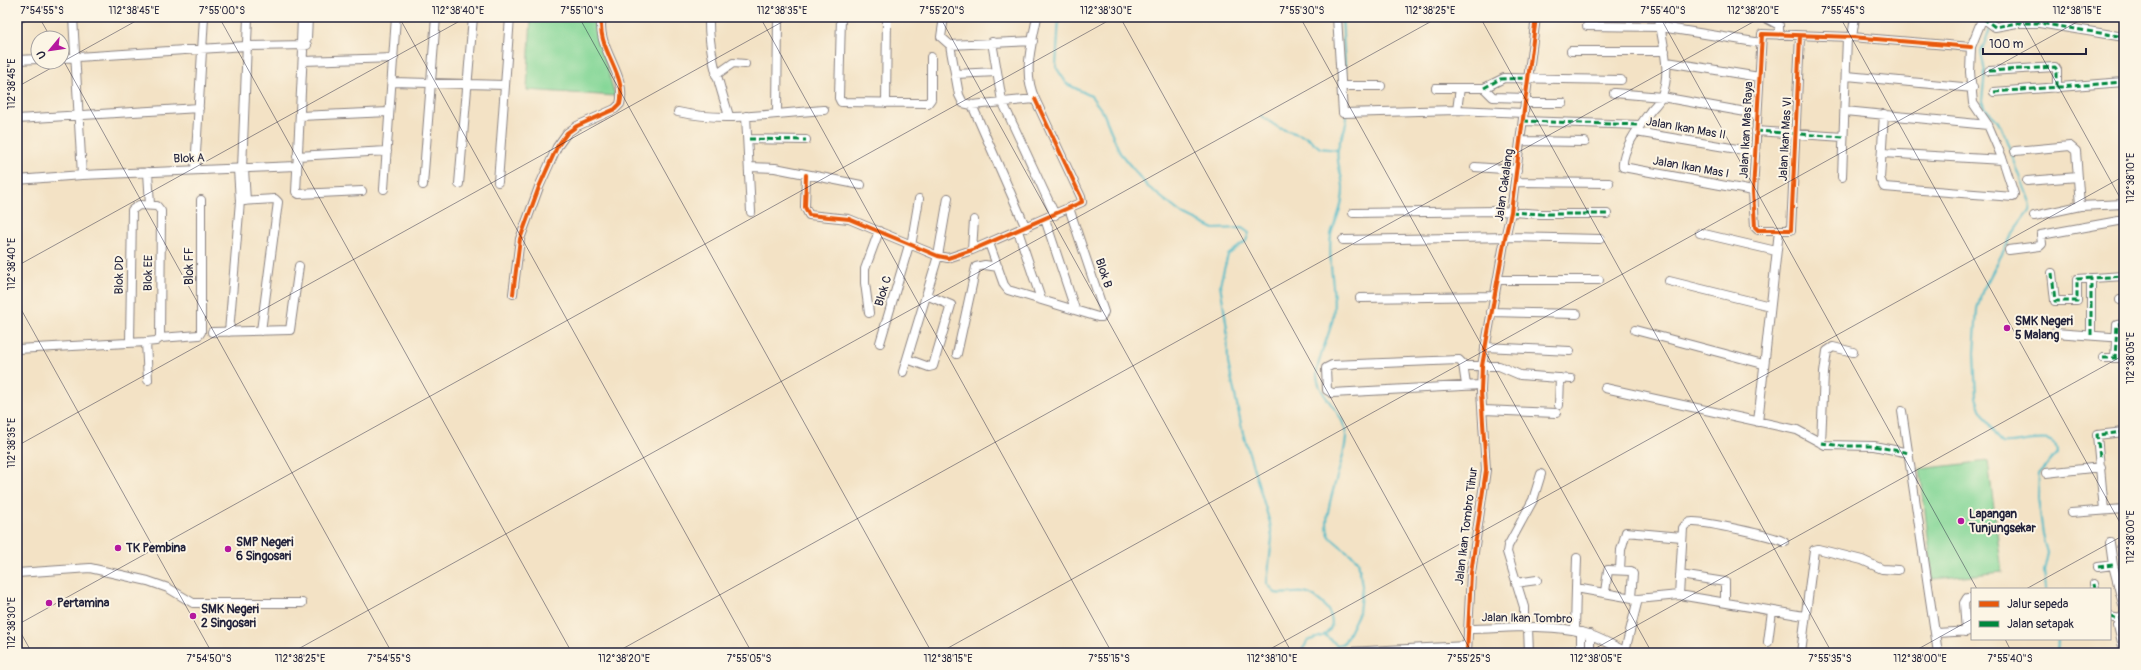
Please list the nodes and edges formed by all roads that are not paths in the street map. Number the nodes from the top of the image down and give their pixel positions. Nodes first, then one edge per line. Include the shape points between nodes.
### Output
1 (22, 17) edge
2 (73, 17) edge
3 (204, 17) edge
4 (248, 17) edge
5 (302, 17) edge
6 (308, 17) edge
7 (396, 17) edge
8 (436, 17) edge
9 (473, 17) edge
10 (510, 17) edge
11 (602, 17) edge
12 (709, 17) edge
13 (778, 17) edge
14 (841, 17) edge
15 (887, 17) edge
16 (944, 17) edge
17 (1037, 17) edge
18 (1337, 17) edge
19 (1536, 17) edge
20 (1574, 17) edge
21 (1581, 17) edge
22 (1659, 17) edge
23 (1764, 17) edge
24 (1855, 17) edge
25 (17, 19) edge
26 (1987, 21) edge
27 (1587, 26) dead end
28 (1661, 26) junction
29 (1779, 34) junction
30 (1800, 36) junction
31 (1850, 37) junction
32 (2124, 37) edge
33 (1762, 38) junction
34 (1033, 41) junction
35 (992, 42) junction
36 (950, 45) junction
37 (246, 46) junction
38 (304, 47) junction
39 (1971, 47) junction
40 (203, 49) junction
41 (1571, 51) dead end
42 (1665, 51) junction
43 (70, 57) edge
44 (75, 57) junction
45 (931, 57) dead end
46 (394, 58) junction
47 (30, 59) edge
48 (17, 60) edge
49 (303, 61) junction
50 (1667, 62) junction
51 (745, 64) dead end
52 (1989, 71) dead end
53 (997, 72) junction
54 (955, 74) junction
55 (716, 75) junction
56 (1847, 76) junction
57 (1759, 77) junction
58 (1528, 78) junction
59 (1621, 80) dead end
60 (392, 82) junction
61 (2124, 82) edge
62 (430, 84) junction
63 (468, 84) junction
64 (505, 85) junction
65 (1345, 86) junction
66 (1381, 86) dead end
67 (1436, 88) dead end
68 (1460, 88) junction
69 (1484, 88) junction
70 (1973, 88) junction
71 (2057, 88) junction
72 (1994, 92) dead end
73 (1614, 93) dead end
74 (1662, 96) junction
75 (1035, 99) junction
76 (1002, 101) junction
77 (1526, 101) junction
78 (1563, 103) dead end
79 (886, 104) junction
80 (972, 105) junction
81 (200, 108) junction
82 (824, 110) dead end
83 (1457, 110) junction
84 (1845, 111) junction
85 (389, 112) junction
86 (678, 112) dead end
87 (777, 113) junction
88 (1757, 114) junction
89 (1884, 114) junction
90 (78, 116) junction
91 (300, 116) junction
92 (729, 116) junction
93 (746, 116) junction
94 (1523, 117) junction
95 (17, 118) edge
96 (1988, 125) junction
97 (1638, 129) junction
98 (1756, 131) junction
99 (1796, 133) junction
100 (1843, 136) junction
101 (749, 139) junction
102 (806, 140) dead end
103 (1520, 141) junction
104 (1585, 142) dead end
105 (387, 151) junction
106 (2015, 151) dead end
107 (1755, 152) junction
108 (1882, 153) junction
109 (297, 156) junction
110 (2004, 160) junction
111 (296, 166) junction
112 (750, 166) junction
113 (1475, 167) dead end
114 (242, 169) junction
115 (195, 170) junction
116 (1517, 170) junction
117 (148, 172) junction
118 (82, 175) junction
119 (806, 175) junction
120 (1842, 177) dead end
121 (2078, 177) junction
122 (17, 180) edge
123 (2027, 181) dead end
124 (498, 182) dead end
125 (1515, 182) junction
126 (1609, 183) dead end
127 (459, 184) dead end
128 (423, 185) dead end
129 (861, 185) dead end
130 (384, 189) dead end
131 (1753, 190) junction
132 (362, 191) dead end
133 (948, 198) dead end
134 (201, 200) dead end
135 (919, 200) dead end
136 (243, 201) junction
137 (2124, 204) edge
138 (150, 205) junction
139 (2080, 206) junction
140 (1070, 208) junction
141 (751, 212) dead end
142 (1353, 212) dead end
143 (1511, 212) junction
144 (1607, 214) dead end
145 (1055, 215) junction
146 (2034, 216) dead end
147 (1045, 219) junction
148 (974, 220) dead end
149 (2124, 220) edge
150 (1026, 228) junction
151 (878, 231) junction
152 (1018, 231) junction
153 (1779, 231) junction
154 (1700, 233) dead end
155 (1505, 238) junction
156 (1600, 239) dead end
157 (1343, 240) dead end
158 (989, 243) junction
159 (910, 245) junction
160 (972, 250) junction
161 (2010, 250) dead end
162 (1776, 251) junction
163 (938, 256) junction
164 (299, 266) dead end
165 (998, 267) junction
166 (2052, 273) dead end
167 (2124, 276) edge
168 (2091, 278) junction
169 (1498, 280) junction
170 (1599, 280) dead end
171 (1669, 281) dead end
172 (513, 294) dead end
173 (926, 295) junction
174 (1495, 296) junction
175 (1360, 298) dead end
176 (1041, 299) junction
177 (1770, 306) junction
178 (1075, 309) junction
179 (1491, 312) junction
180 (869, 313) dead end
181 (1577, 314) dead end
182 (2124, 324) edge
183 (1635, 330) dead end
184 (261, 331) junction
185 (212, 332) dead end
186 (229, 332) junction
187 (2055, 333) dead end
188 (2091, 335) junction
189 (160, 338) junction
190 (2120, 338) edge
191 (146, 342) junction
192 (130, 343) junction
193 (880, 343) dead end
194 (17, 349) edge
195 (1485, 350) junction
196 (1570, 351) dead end
197 (1853, 352) dead end
198 (957, 354) dead end
199 (2103, 358) dead end
200 (2115, 358) junction
201 (2124, 358) edge
202 (907, 359) junction
203 (1763, 364) junction
204 (1464, 366) junction
205 (1482, 366) junction
206 (903, 372) dead end
207 (1560, 378) junction
208 (1571, 379) dead end
209 (148, 380) dead end
210 (1466, 385) junction
211 (1481, 385) junction
212 (1605, 388) dead end
213 (1560, 405) dead end
214 (1483, 410) junction
215 (1902, 410) dead end
216 (1556, 413) dead end
217 (1758, 422) junction
218 (2124, 432) edge
219 (1821, 444) junction
220 (1909, 453) junction
221 (2101, 467) junction
222 (2046, 473) dead end
223 (1541, 474) dead end
224 (2124, 509) edge
225 (2104, 510) junction
226 (2071, 513) dead end
227 (1682, 537) junction
228 (1784, 542) dead end
229 (2110, 543) dead end
230 (1577, 558) dead end
231 (2113, 565) junction
232 (2098, 567) dead end
233 (1620, 570) junction
234 (1898, 570) dead end
235 (17, 573) edge
236 (1680, 575) junction
237 (1537, 580) dead end
238 (1516, 583) junction
239 (1576, 588) junction
240 (1605, 592) junction
241 (1679, 595) junction
242 (1635, 598) junction
243 (1971, 598) edge
244 (1725, 602) junction
245 (302, 603) dead end
246 (2124, 608) edge
247 (1772, 611) junction
248 (1804, 616) junction
249 (2122, 616) edge
250 (2111, 617) edge
251 (1526, 628) junction
252 (1468, 629) junction
253 (1582, 632) junction
254 (1969, 632) edge
255 (1936, 633) junction
256 (1768, 642) dead end
257 (1467, 650) edge
258 (2124, 650) edge
259 (1627, 652) edge
260 (1328, 653) edge
261 (1529, 653) edge
262 (1581, 653) edge
263 (1590, 653) edge
264 (1801, 653) edge
265 (1938, 653) edge

1 - 25 street
2 - 44 street
3 - 40 street
4 - 37 street
5 - 38 street
6 - 38 street
7 - 46 street
8 - 62 street
9 - 63 street
10 - 64 street
11 - 172 street via 600,33 620,87 620,104 615,109 570,130 557,147 520,239
12 - 55 street via 708,42
13 - 87 street
14 - 79 street via 840,100
15 - 79 street
16 - 36 street via 941,37
17 - 34 street
18 - 65 street
19 - 58 street, Jalan Cakalang
20 - 21 street
22 - 28 street
23 - 29 street via 1779,25
24 - 31 street
26 - 32 street via 2008,26 2016,23 2039,23
26 - 39 street
27 - 28 street
28 - 33 street
28 - 42 street
29 - 30 street
29 - 33 street
30 - 31 street
30 - 99 street, Jalan Ikan Mas VI
31 - 39 street
31 - 56 street
33 - 57 street, Jalan Ikan Mas Raya
34 - 35 street
34 - 75 street via 1028,75
35 - 36 street
35 - 53 street
36 - 54 street
37 - 38 street
37 - 40 street
37 - 114 street
38 - 49 street
39 - 70 street via 1970,72
40 - 44 street
40 - 81 street
41 - 42 street
42 - 50 street
43 - 44 street
44 - 90 street
45 - 79 street via 929,102
46 - 49 street
46 - 60 street
47 - 48 street
49 - 91 street
50 - 57 street
50 - 74 street
51 - 55 street via 733,63
52 - 71 street via 2055,67
53 - 54 street
53 - 76 street
54 - 80 street via 961,101
55 - 92 street
56 - 70 street
56 - 84 street
57 - 88 street, Jalan Ikan Mas Raya
58 - 59 street
58 - 69 street via 1500,78
58 - 77 street, Jalan Cakalang
60 - 62 street
60 - 85 street
61 - 71 street
62 - 63 street
62 - 128 street
63 - 64 street
63 - 127 street
64 - 124 street
65 - 66 street
65 - 83 street, Jalan Ikan Mas II via 1342,112 1348,114
67 - 68 street
68 - 69 street
68 - 83 street
69 - 77 street via 1493,97
70 - 96 street via 1974,106
71 - 72 street
73 - 74 street
74 - 88 street
74 - 97 street
75 - 76 street
75 - 140 street via 1082,198 1082,202
76 - 80 street
76 - 145 street
77 - 78 street
77 - 94 street, Jalan Cakalang
80 - 150 street
81 - 90 street
81 - 115 street
82 - 87 street
83 - 94 street, Jalan Ikan Mas II
84 - 89 street
84 - 100 street
85 - 91 street
85 - 105 street
86 - 92 street via 698,116
87 - 93 street
88 - 98 street, Jalan Ikan Mas Raya
89 - 96 street
89 - 108 street
90 - 95 street
90 - 118 street
91 - 109 street
92 - 93 street
93 - 101 street
94 - 97 street, Jalan Ikan Mas II
94 - 103 street, Jalan Cakalang
96 - 110 street
97 - 107 street, Jalan Ikan Mas II
97 - 131 street, Jalan Ikan Mas I via 1623,160 1624,168
98 - 99 street
98 - 107 street, Jalan Ikan Mas Raya
99 - 100 street
99 - 153 street, Jalan Ikan Mas VI via 1791,230
100 - 120 street
101 - 102 street
101 - 112 street
103 - 104 street
103 - 116 street, Jalan Cakalang
105 - 109 street
105 - 130 street
106 - 121 street via 2073,146 2076,151
107 - 131 street, Jalan Ikan Mas Raya
108 - 110 street
108 - 110 street via 1880,179 1885,187 2012,198 2014,194
109 - 111 street
111 - 114 street, Blok A
111 - 132 street via 297,194
112 - 119 street
112 - 141 street
113 - 116 street
114 - 115 street, Blok A
114 - 136 street
115 - 117 street, Blok A
116 - 125 street, Jalan Cakalang
117 - 118 street, Blok A
117 - 138 street
118 - 122 street, Blok A
119 - 129 street
119 - 151 street via 805,207 808,215 849,218
121 - 123 street
121 - 139 street
125 - 126 street
125 - 143 street, Jalan Cakalang
131 - 153 street, Jalan Ikan Mas Raya via 1755,227 1758,230
133 - 163 street
134 - 189 street, Blok FF via 201,332 197,336
135 - 159 street, Blok C
136 - 184 street via 275,199 278,202
136 - 186 street
137 - 139 street
138 - 189 street, Blok EE via 160,209
138 - 192 street, Blok DD via 132,210
139 - 146 street
140 - 145 street
140 - 178 street, Blok B via 1104,313 1098,317
142 - 143 street
143 - 144 street
143 - 155 street, Jalan Cakalang
145 - 147 street
147 - 150 street
147 - 178 street
148 - 160 street
149 - 161 street via 2041,235 2040,246
150 - 152 street
151 - 159 street
151 - 180 street via 865,269
152 - 158 street
152 - 176 street
153 - 162 street
154 - 162 street
155 - 156 street
155 - 157 street
155 - 169 street, Jalan Cakalang
158 - 160 street
158 - 165 street, Blok B
159 - 163 street
159 - 193 street, Blok C
160 - 163 street via 948,258
162 - 177 street
163 - 173 street
164 - 184 street via 290,329
165 - 176 street, Blok B via 1008,290
165 - 198 street via 976,267
166 - 168 street via 2055,302 2077,301 2077,279
167 - 168 street
168 - 188 street
169 - 170 street
169 - 174 street, Jalan Cakalang
171 - 177 street
173 - 202 street
173 - 202 street via 951,305 934,366 929,367
174 - 175 street
174 - 179 street, Jalan Cakalang
176 - 178 street, Blok B
177 - 203 street
179 - 181 street
179 - 195 street, Jalan Cakalang
182 - 190 street via 2117,324
183 - 203 street
184 - 186 street
185 - 186 street
187 - 188 street
188 - 190 street
189 - 191 street via 156,342
190 - 200 street
191 - 192 street
191 - 209 street
192 - 194 street
195 - 196 street
195 - 205 street, Jalan Ikan Tombro Tihur
197 - 219 street via 1833,347 1827,351
199 - 200 street
200 - 201 street
202 - 206 street
203 - 217 street
204 - 205 street
204 - 210 street
204 - 210 street via 1457,360 1332,365 1326,368 1326,382 1328,390 1332,393
205 - 207 street via 1499,366 1520,375
205 - 211 street, Jalan Ikan Tombro Tihur
207 - 208 street
207 - 213 street
210 - 211 street
211 - 214 street, Jalan Ikan Tombro Tihur
212 - 217 street
214 - 216 street
214 - 252 street, Jalan Ikan Tombro Tihur via 1486,470 1471,573
215 - 220 street
217 - 219 street via 1797,430
218 - 221 street via 2097,434
219 - 220 street via 1874,446
220 - 255 street
221 - 222 street
221 - 225 street
223 - 238 street via 1533,500 1508,546 1507,552
224 - 225 street
225 - 226 street
227 - 228 street via 1684,526 1692,522
227 - 233 street via 1626,532 1621,550
227 - 236 street
229 - 231 street
230 - 239 street
231 - 232 street
231 - 246 street
233 - 240 street via 1607,570
233 - 242 street via 1633,573
234 - 248 street via 1882,569 1862,560 1815,550
235 - 245 street via 90,568 148,581 168,588 193,603
236 - 241 street
236 - 244 street via 1725,582
237 - 238 street
238 - 251 street via 1524,608
239 - 240 street
239 - 253 street
240 - 242 street
241 - 242 street
241 - 244 street
242 - 259 street
243 - 254 street via 1967,598 1964,603
244 - 247 street
247 - 248 street
247 - 256 street
248 - 264 street
249 - 250 street
249 - 258 street via 2118,629
251 - 252 street, Jalan Ikan Tombro
251 - 253 street, Jalan Ikan Tombro
251 - 261 street
252 - 257 street, Jalan Ikan Tombro Tihur
253 - 259 street, Jalan Ikan Tombro
253 - 262 street
253 - 263 street
254 - 255 street
255 - 265 street
257 - 260 street

